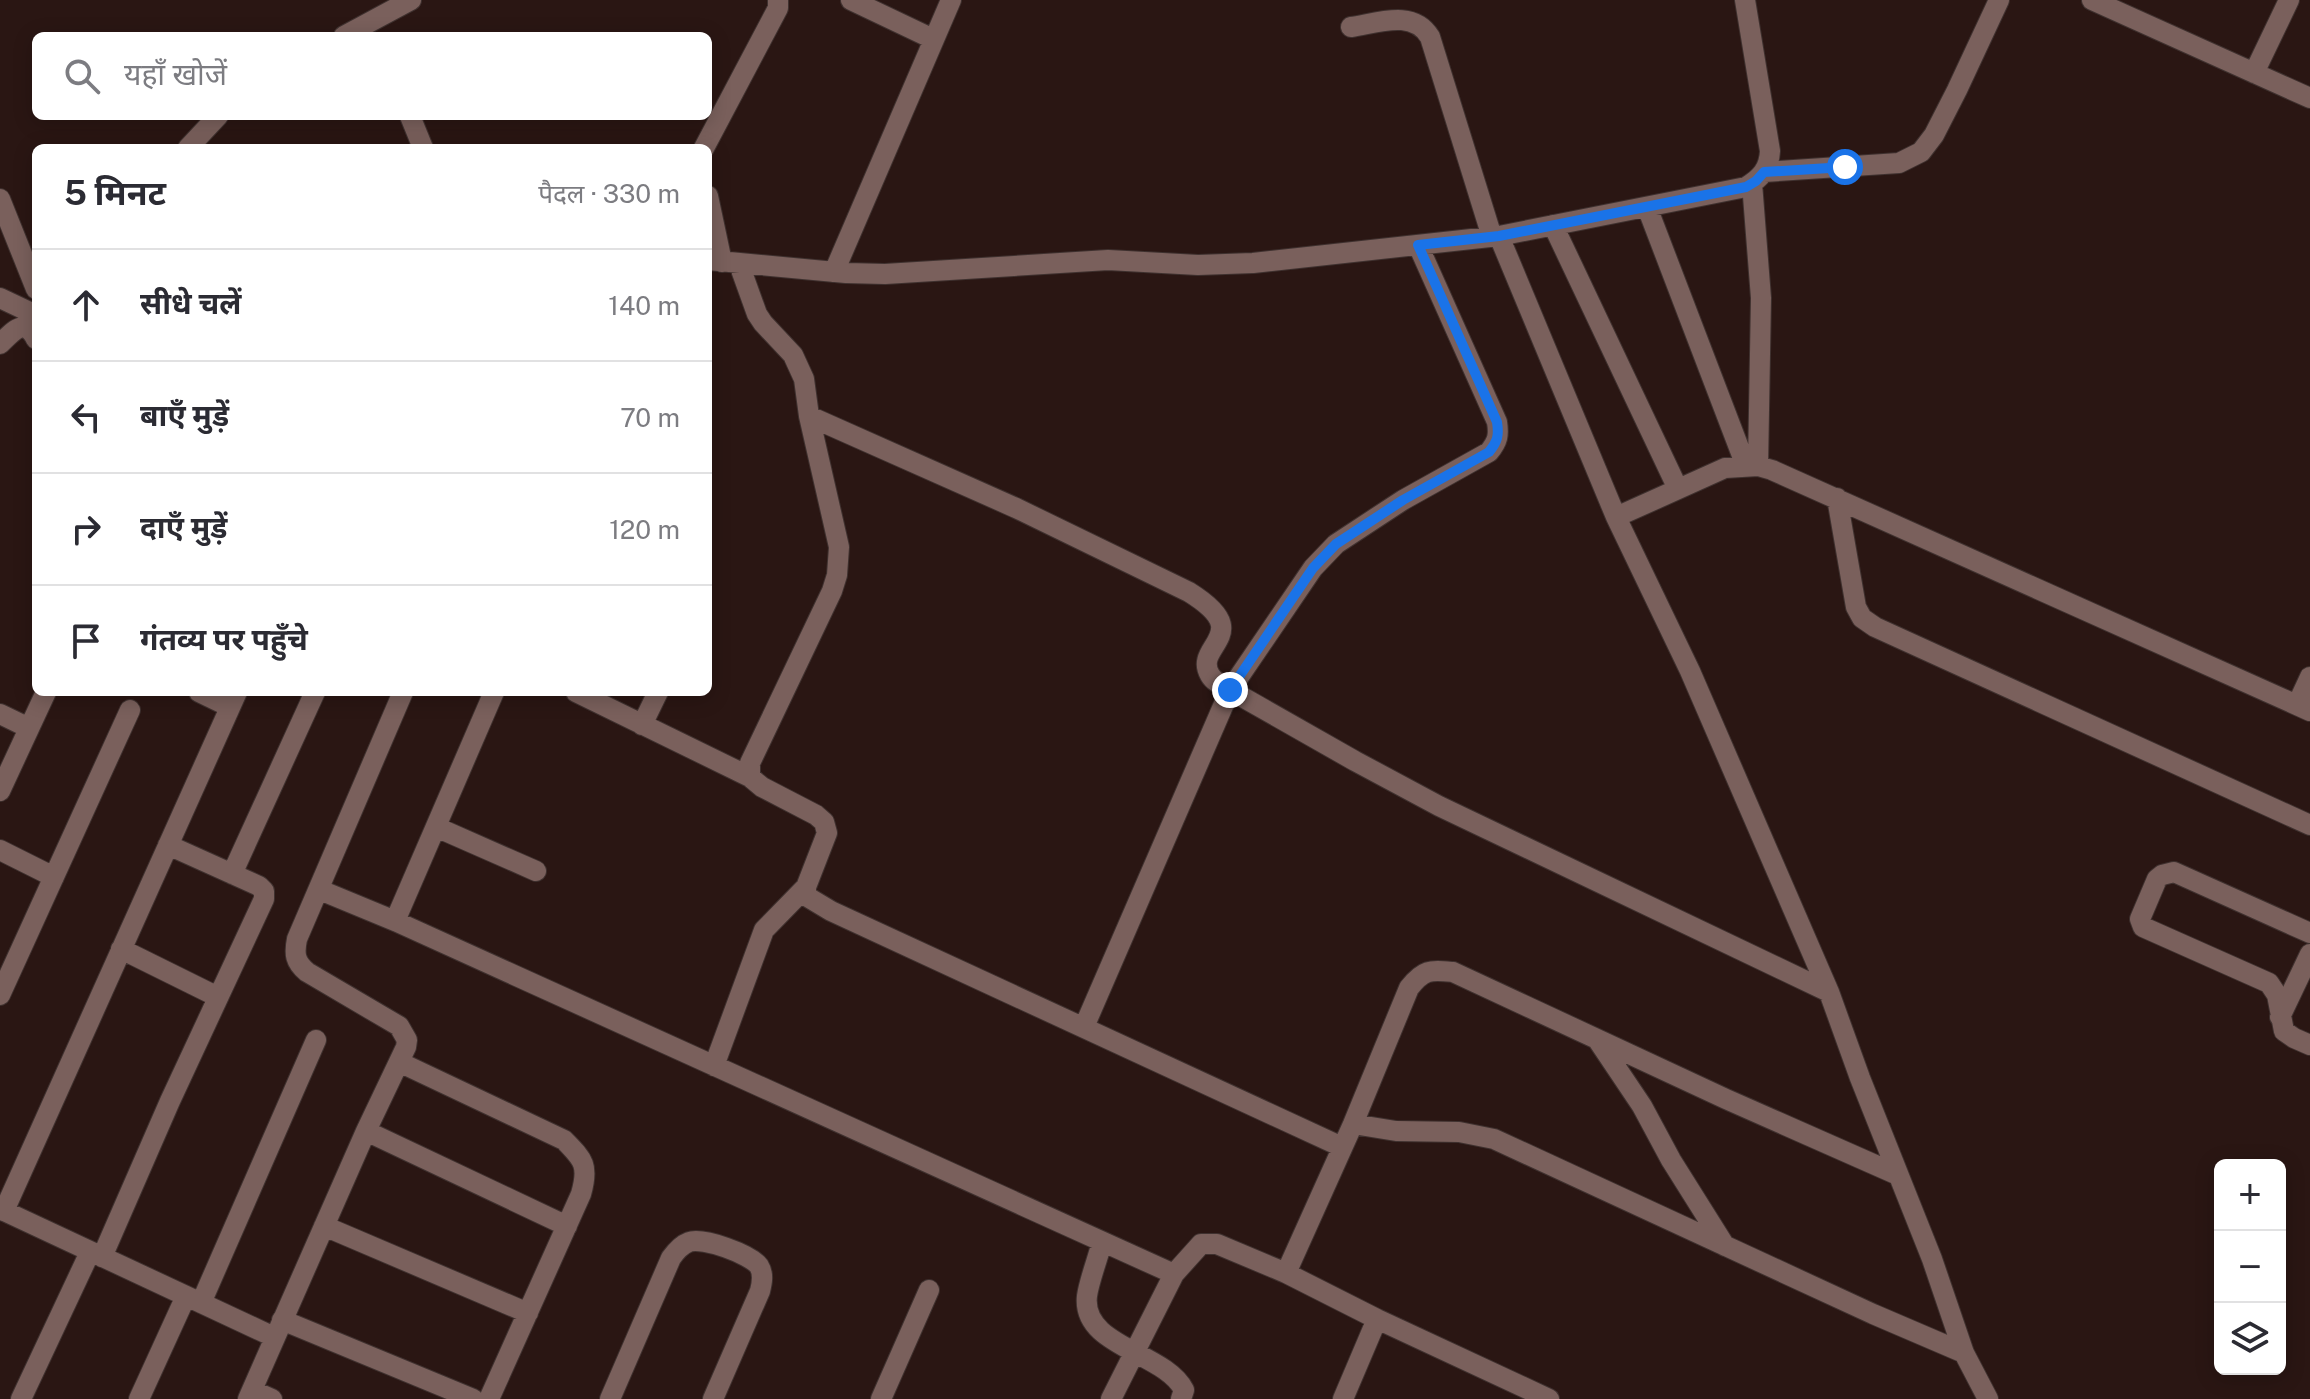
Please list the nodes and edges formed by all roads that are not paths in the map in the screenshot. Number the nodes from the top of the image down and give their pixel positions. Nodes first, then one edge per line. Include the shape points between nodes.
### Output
1 (409, 0) edge
2 (778, 0) edge
3 (851, 0) edge
4 (951, 0) edge
5 (1745, 0) edge
6 (1999, 0) edge
7 (2092, 0) edge
8 (2289, 0) edge
9 (1351, 27) dead end
10 (375, 29) edge
11 (933, 39) junction
12 (2254, 73) junction
13 (2310, 98) edge
14 (214, 120) edge
15 (412, 120) edge
16 (192, 144) edge
17 (421, 144) edge
18 (706, 144) edge
19 (1758, 178) junction
20 (0, 199) edge
21 (1647, 207) junction
22 (712, 214) edge
23 (1553, 225) junction
24 (1495, 236) junction
25 (1418, 245) junction
26 (723, 262) edge
27 (834, 272) junction
28 (32, 279) edge
29 (0, 298) edge
30 (32, 323) edge
31 (32, 324) edge
32 (0, 344) edge
33 (809, 416) junction
34 (1752, 466) junction
35 (1678, 489) junction
36 (1837, 498) junction
37 (1616, 517) junction
38 (2310, 677) edge
39 (1230, 690) junction
40 (44, 696) edge
41 (313, 696) edge
42 (401, 696) edge
43 (492, 696) edge
44 (586, 696) edge
45 (656, 696) edge
46 (233, 700) edge
47 (2303, 708) edge
48 (130, 710) dead end
49 (0, 714) edge
50 (642, 725) junction
51 (29, 728) junction
52 (750, 777) junction
53 (0, 791) edge
54 (2310, 825) edge
55 (436, 827) junction
56 (168, 845) junction
57 (0, 850) edge
58 (536, 871) dead end
59 (232, 874) junction
60 (54, 877) junction
61 (806, 887) junction
62 (320, 890) junction
63 (395, 921) junction
64 (2310, 933) edge
65 (121, 949) junction
66 (2310, 954) edge
67 (1829, 992) junction
68 (0, 995) edge
69 (218, 997) junction
70 (2280, 1017) junction
71 (1084, 1027) junction
72 (1597, 1039) junction
73 (316, 1040) dead end
74 (2310, 1045) edge
75 (399, 1062) junction
76 (714, 1066) junction
77 (1353, 1124) junction
78 (366, 1131) junction
79 (1342, 1147) junction
80 (1898, 1175) junction
81 (2, 1210) edge
82 (324, 1226) junction
83 (567, 1226) junction
84 (1102, 1242) junction
85 (1725, 1246) junction
86 (96, 1254) junction
87 (1286, 1273) junction
88 (1174, 1274) junction
89 (929, 1290) dead end
90 (194, 1300) junction
91 (528, 1313) junction
92 (1377, 1319) junction
93 (278, 1328) junction
94 (1134, 1352) junction
95 (1964, 1353) junction
96 (250, 1394) edge
97 (21, 1399) edge
98 (139, 1399) edge
99 (272, 1399) edge
100 (473, 1399) edge
101 (489, 1399) edge
102 (610, 1399) edge
103 (713, 1399) edge
104 (881, 1399) edge
105 (1111, 1399) edge
106 (1181, 1399) edge
107 (1343, 1399) edge
108 (1549, 1399) edge
109 (1988, 1399) edge

1 - 10 street
2 - 18 street
3 - 11 street
4 - 11 street
5 - 19 street via 1770,151
6 - 19 street via 1921,152 1899,163
7 - 12 street
8 - 12 street
9 - 24 street via 1404,20 1425,29
11 - 27 street
12 - 13 street
14 - 16 street
15 - 17 street
19 - 21 street via 1746,187
19 - 34 street via 1761,298
20 - 28 street
21 - 23 street
21 - 34 street
22 - 26 street
23 - 24 street
23 - 35 street
24 - 25 street
24 - 37 street
25 - 27 street via 1253,263 1108,260 885,274
25 - 39 street via 1497,422 1496,443 1336,544 1313,568
26 - 27 street
26 - 33 street via 799,364
29 - 30 street
31 - 32 street via 15,330
33 - 39 street via 1016,508 1209,604 1222,630 1207,669
33 - 52 street via 839,547 837,575 750,763
34 - 35 street via 1725,468
34 - 36 street
35 - 37 street
36 - 47 street
36 - 54 street via 1856,607 1875,627
37 - 67 street via 1690,671
38 - 47 street
39 - 67 street via 1439,806
39 - 71 street
40 - 51 street
41 - 59 street
42 - 62 street
43 - 55 street
44 - 50 street
45 - 50 street
46 - 56 street
48 - 60 street
49 - 51 street
50 - 52 street
51 - 53 street
52 - 61 street via 824,822 827,833
55 - 58 street
55 - 63 street
56 - 59 street
56 - 65 street
57 - 60 street
59 - 69 street via 259,886 264,899
60 - 68 street
61 - 71 street via 806,896 824,907
61 - 76 street via 764,930
62 - 63 street
62 - 75 street via 297,939 297,964 399,1026 407,1040
63 - 76 street
64 - 70 street via 2174,872 2157,879 2141,914 2143,927 2269,983
65 - 69 street
65 - 81 street
66 - 70 street
67 - 80 street
69 - 86 street
70 - 74 street via 2287,1034
71 - 79 street
72 - 77 street via 1453,972 1431,970 1409,988
72 - 80 street
72 - 85 street
73 - 90 street
75 - 78 street
75 - 83 street via 564,1140 581,1157 587,1176
76 - 84 street
77 - 79 street
77 - 85 street via 1494,1139
78 - 82 street
78 - 83 street
79 - 87 street
80 - 95 street
81 - 86 street
82 - 91 street
82 - 93 street
83 - 91 street
84 - 88 street
84 - 94 street via 1088,1309 1101,1332
85 - 95 street
86 - 90 street
86 - 97 street
87 - 88 street via 1217,1244 1201,1244
87 - 92 street
88 - 94 street
89 - 104 street
90 - 93 street
90 - 98 street
91 - 101 street
92 - 107 street
92 - 108 street
93 - 96 street
93 - 100 street
94 - 105 street
94 - 106 street via 1169,1371 1184,1390
95 - 109 street
96 - 99 street
102 - 103 street via 671,1258 692,1240 748,1258 763,1277

